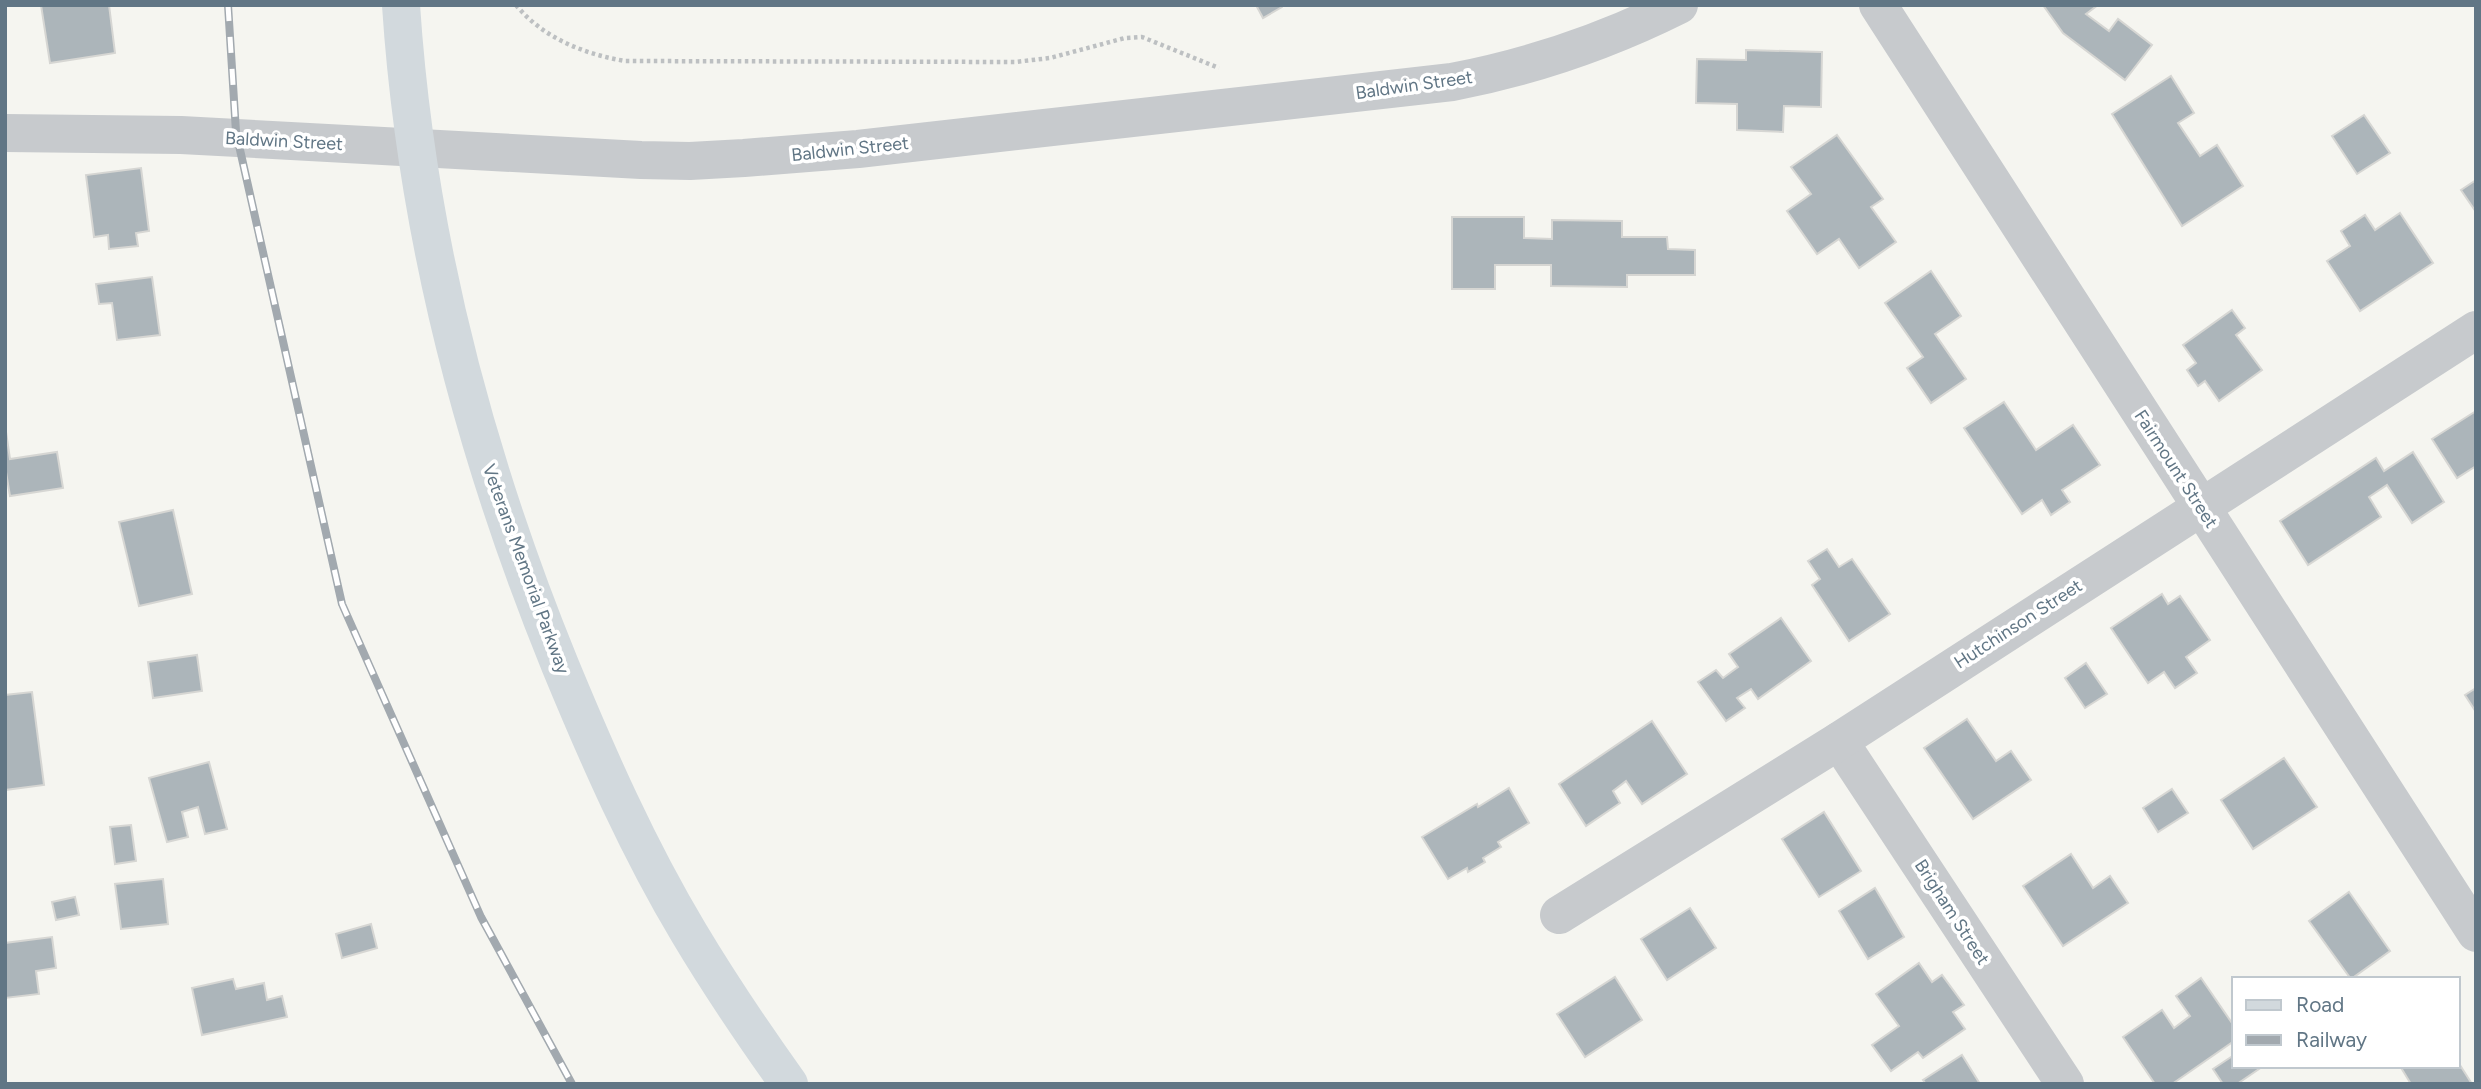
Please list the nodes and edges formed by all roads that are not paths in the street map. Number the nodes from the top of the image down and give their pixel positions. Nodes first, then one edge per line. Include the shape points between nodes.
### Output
1 (401, 5) edge
2 (1679, 5) edge
3 (1878, 5) edge
4 (5, 133) edge
5 (2476, 330) edge
6 (2200, 506) junction
7 (1839, 741) junction
8 (1559, 915) dead end
9 (2476, 933) edge
10 (789, 1084) edge
11 (2065, 1084) edge

1 - 10 main road, Veterans Memorial Parkway via 415,138 438,275 470,408 519,560 592,741 661,884 719,982
2 - 4 street, Baldwin Street via 1605,38 1493,74 801,154 690,161 181,135
3 - 6 street, Fairmount Street
5 - 6 street, Hutchinson Street
6 - 7 street, Hutchinson Street
6 - 9 street, Fairmount Street
7 - 8 street, Hutchinson Street
7 - 11 street, Brigham Street

